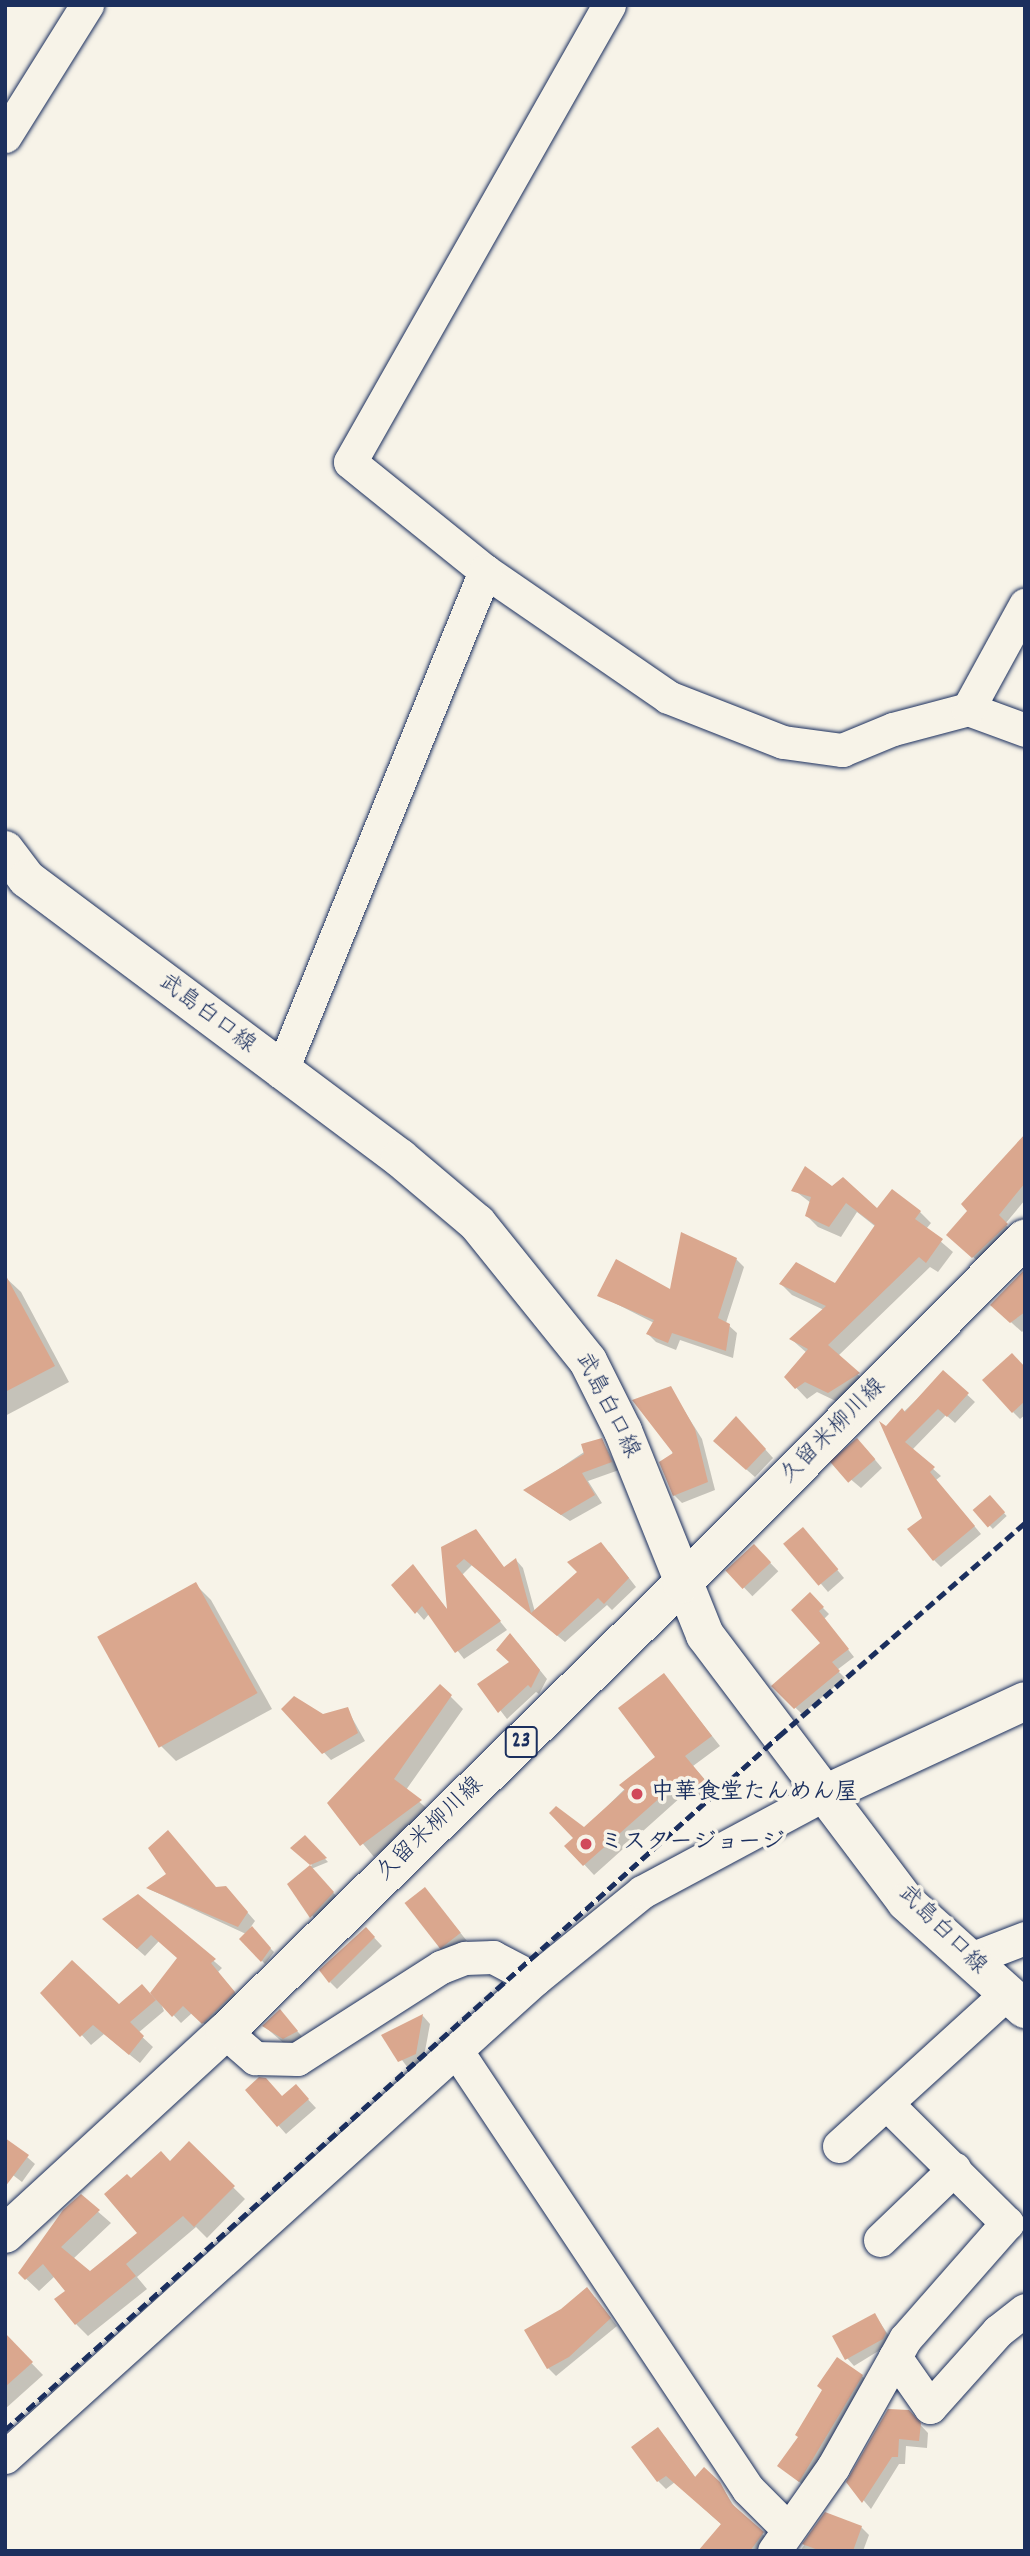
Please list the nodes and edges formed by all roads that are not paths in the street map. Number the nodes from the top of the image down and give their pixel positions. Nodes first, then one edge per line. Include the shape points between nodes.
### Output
1 (87, 5) edge
2 (609, 5) edge
3 (5, 136) edge
4 (485, 571) junction
5 (1025, 605) edge
6 (968, 709) junction
7 (1025, 730) edge
8 (5, 850) edge
9 (281, 1072) junction
10 (1025, 1238) edge
11 (682, 1584) junction
12 (1025, 1701) edge
13 (827, 1793) junction
14 (1025, 1938) edge
15 (968, 1960) junction
16 (535, 1979) junction
17 (1016, 2002) edge
18 (225, 2032) junction
19 (456, 2050) junction
20 (888, 2105) junction
21 (839, 2146) dead end
22 (954, 2169) junction
23 (5, 2234) edge
24 (880, 2240) dead end
25 (1025, 2310) edge
26 (895, 2357) junction
27 (5, 2456) edge
28 (781, 2540) edge

1 - 3 street
2 - 4 street via 350,462
4 - 6 street via 668,697 783,742 842,750 893,729
4 - 9 street
5 - 6 street
6 - 7 street
8 - 9 main road, 武島白口線 via 27,879
9 - 11 main road, 武島白口線 via 400,1158 477,1223 550,1311 588,1361 624,1430
10 - 11 main road, 久留米柳川線 / 23
11 - 13 main road, 武島白口線 via 705,1635 789,1752
11 - 18 main road, 久留米柳川線 / 23
12 - 13 main road
13 - 15 main road, 武島白口線 via 906,1902
13 - 16 street via 642,1892
14 - 15 street
15 - 17 main road, 武島白口線
16 - 18 street via 493,1957 465,1958 441,1968 297,2059 255,2058
16 - 19 street
17 - 20 street
18 - 23 main road, 久留米柳川線 / 23
19 - 27 street
19 - 28 street
20 - 21 street
20 - 22 street
22 - 24 street
22 - 26 street via 1007,2223 905,2339
25 - 26 street via 998,2331 929,2407
26 - 28 street via 833,2467

